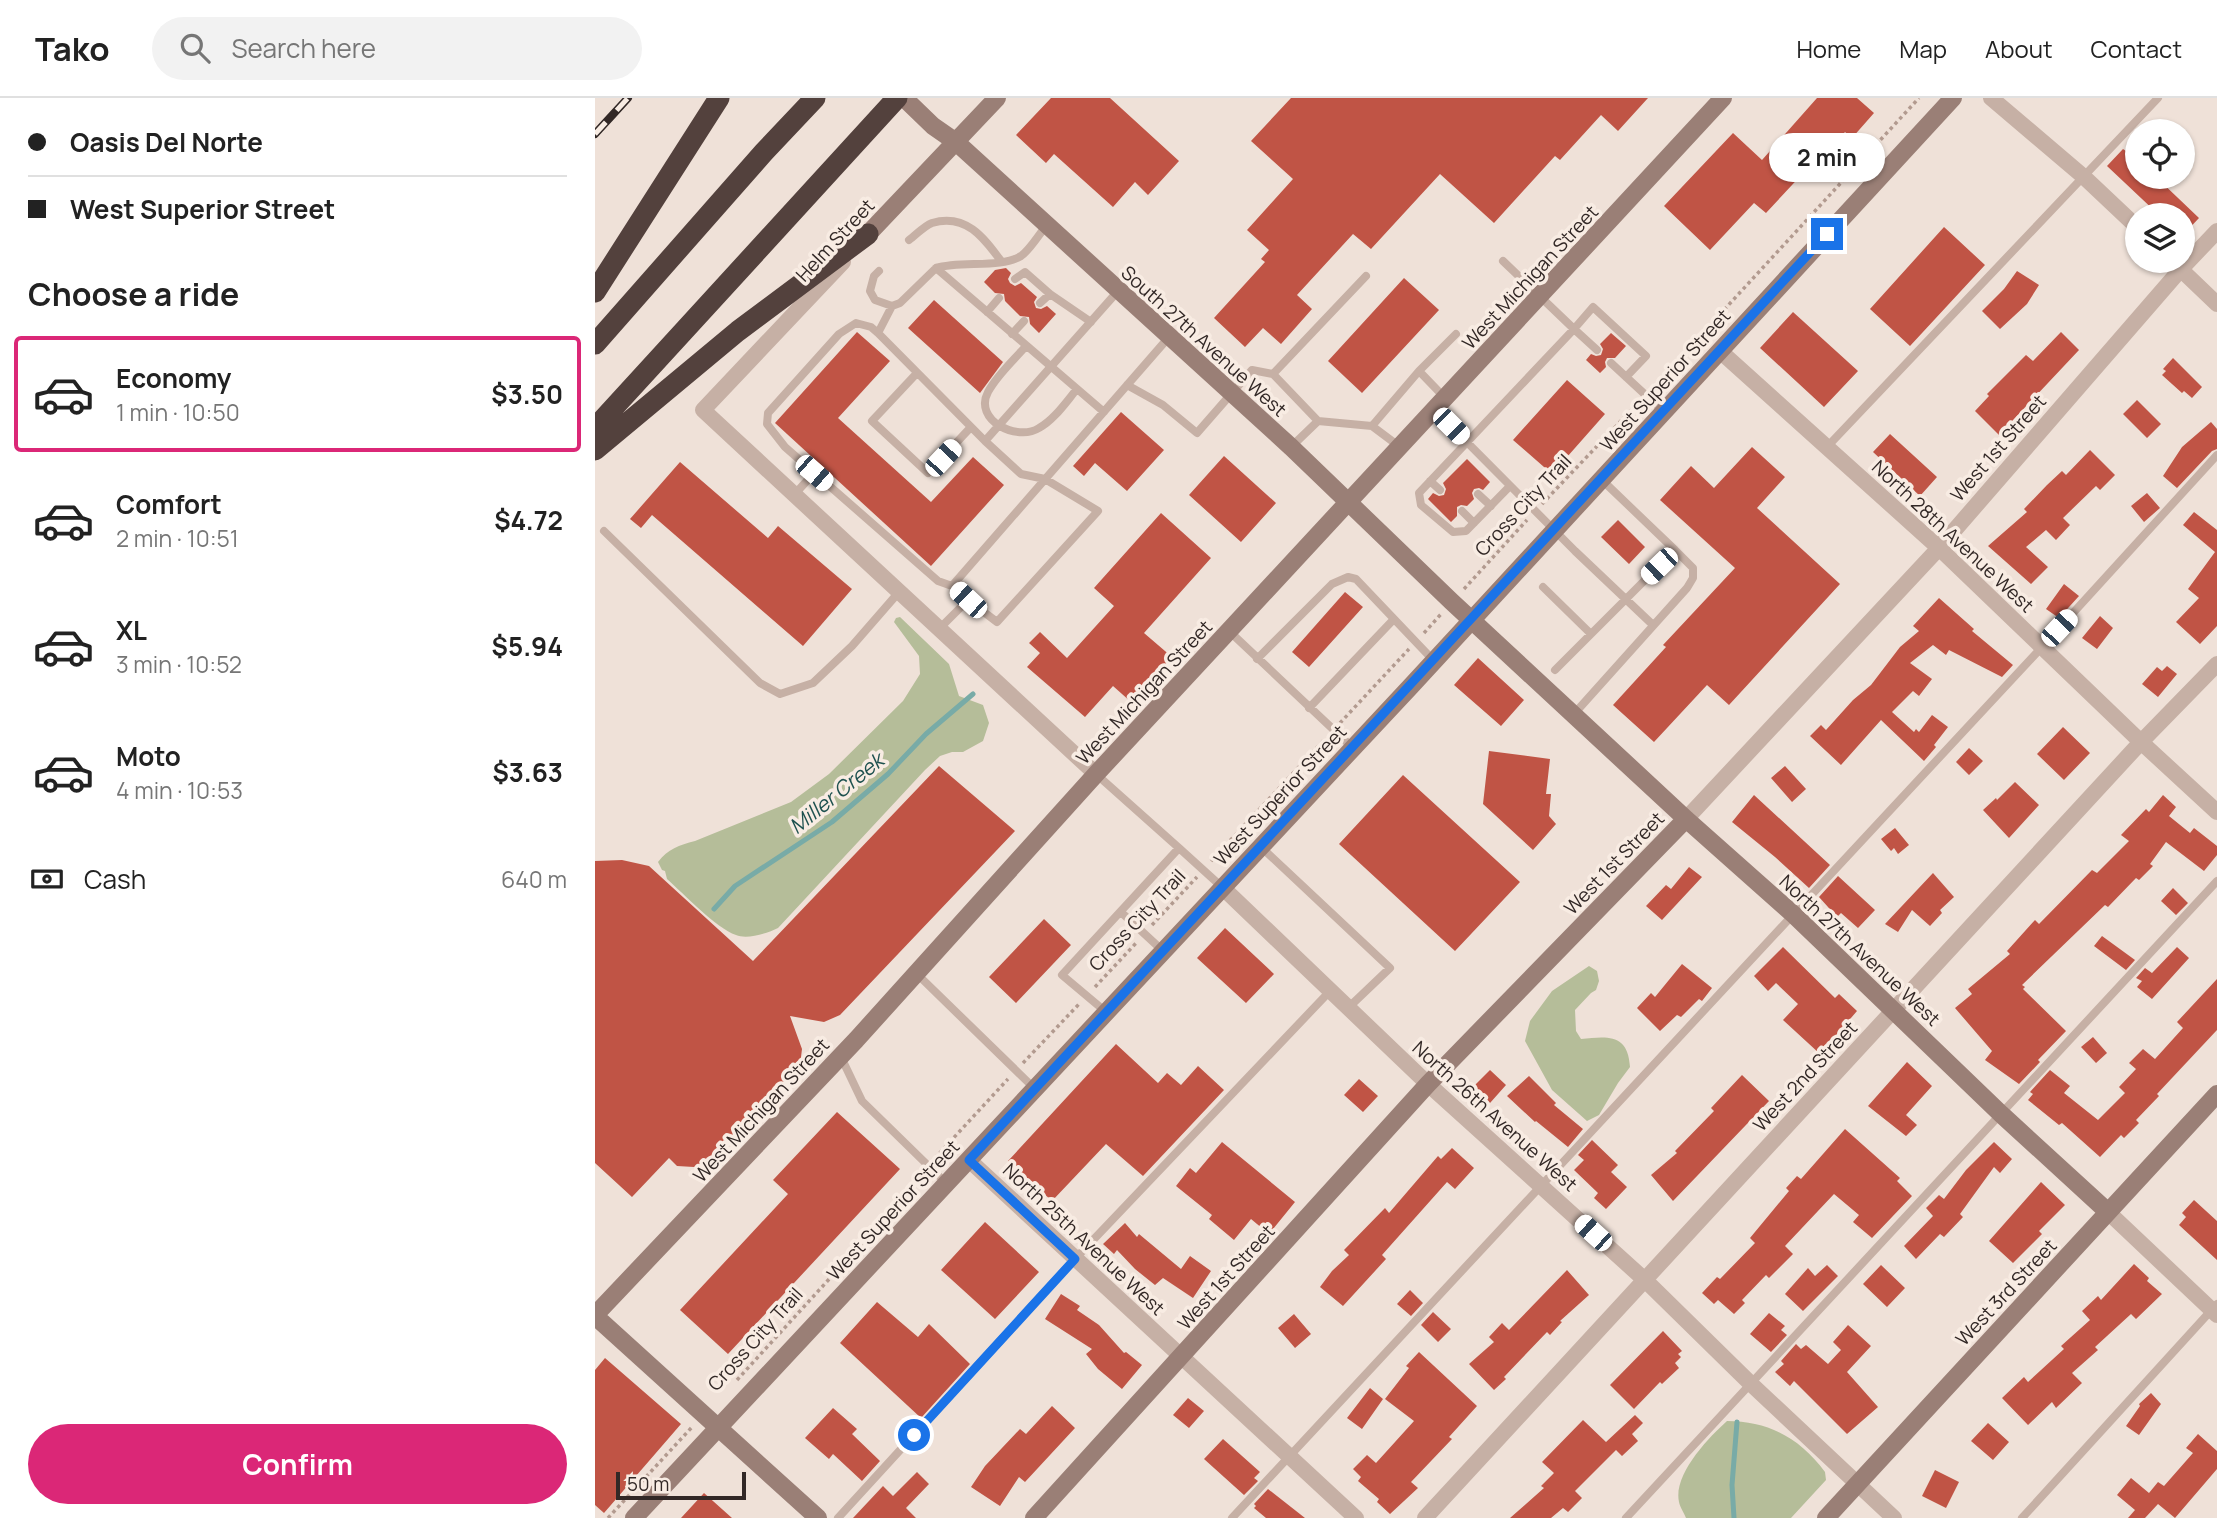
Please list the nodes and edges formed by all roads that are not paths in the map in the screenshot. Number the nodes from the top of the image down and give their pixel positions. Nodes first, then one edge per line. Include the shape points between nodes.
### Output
1 (719, 98) edge
2 (815, 98) edge
3 (897, 98) edge
4 (904, 98) edge
5 (997, 98) edge
6 (1723, 98) edge
7 (1953, 98) edge
8 (1991, 98) edge
9 (2158, 98) edge
10 (956, 142) junction
11 (2084, 177) junction
12 (2125, 216) edge
13 (1047, 225) junction
14 (2217, 231) edge
15 (868, 234) junction
16 (909, 240) dead end
17 (2195, 250) edge
18 (1021, 256) junction
19 (1001, 261) junction
20 (1503, 261) dead end
21 (936, 268) junction
22 (879, 271) dead end
23 (1025, 272) junction
24 (2170, 273) edge
25 (2185, 273) edge
26 (1366, 276) dead end
27 (1015, 279) dead end
28 (1118, 291) junction
29 (595, 292) edge
30 (1050, 294) junction
31 (1541, 296) junction
32 (999, 298) dead end
33 (1040, 303) dead end
34 (2217, 303) edge
35 (892, 306) junction
36 (987, 312) junction
37 (1024, 321) dead end
38 (1091, 322) junction
39 (1574, 329) junction
40 (878, 333) junction
41 (1012, 334) junction
42 (1456, 334) dead end
43 (1169, 337) junction
44 (595, 344) edge
45 (1026, 346) junction
46 (1597, 350) dead end
47 (1720, 351) junction
48 (1611, 363) dead end
49 (1050, 367) junction
50 (1419, 371) junction
51 (917, 373) junction
52 (1273, 374) junction
53 (1626, 377) junction
54 (1127, 385) junction
55 (1077, 389) junction
56 (1231, 395) junction
57 (1440, 404) junction
58 (1104, 412) junction
59 (1664, 412) junction
60 (1318, 421) junction
61 (999, 425) junction
62 (1372, 426) junction
63 (971, 427) junction
64 (595, 428) edge
65 (985, 441) junction
66 (1467, 442) junction
67 (1291, 447) junction
68 (1400, 447) junction
69 (1826, 448) junction
70 (595, 450) edge
71 (2217, 455) edge
72 (1446, 464) junction
73 (1455, 472) dead end
74 (814, 473) junction
75 (1045, 479) junction
76 (1602, 480) junction
77 (1430, 481) junction
78 (1510, 486) junction
79 (1440, 489) dead end
80 (1478, 494) dead end
81 (795, 495) junction
82 (1348, 502) junction
83 (1491, 506) junction
84 (1462, 511) dead end
85 (1474, 523) junction
86 (1555, 530) junction
87 (604, 531) dead end
88 (1938, 548) junction
89 (1675, 550) junction
90 (952, 586) junction
91 (1543, 587) dead end
92 (899, 592) junction
93 (1626, 598) junction
94 (968, 600) junction
95 (1394, 619) junction
96 (1471, 619) junction
97 (1653, 625) junction
98 (939, 629) junction
99 (1229, 631) junction
100 (1591, 634) junction
101 (2042, 647) junction
102 (1258, 659) junction
103 (1434, 661) junction
104 (2217, 664) edge
105 (1555, 670) dead end
106 (1309, 708) junction
107 (1574, 714) junction
108 (2141, 742) junction
109 (1353, 748) junction
110 (1097, 774) junction
111 (2217, 811) edge
112 (1686, 819) junction
113 (1260, 846) junction
114 (1179, 848) junction
115 (2217, 881) edge
116 (1222, 887) junction
117 (1122, 913) junction
118 (1793, 914) junction
119 (1163, 951) junction
120 (916, 973) junction
121 (1332, 989) junction
122 (1348, 1008) junction
123 (1894, 1010) junction
124 (1106, 1012) junction
125 (841, 1057) junction
126 (1428, 1084) junction
127 (1035, 1089) junction
128 (2217, 1094) edge
129 (2001, 1114) junction
130 (969, 1160) junction
131 (947, 1184) junction
132 (1540, 1186) junction
133 (2108, 1212) junction
134 (1075, 1259) junction
135 (1646, 1281) junction
136 (2215, 1310) edge
137 (595, 1316) edge
138 (1181, 1357) junction
139 (1750, 1383) junction
140 (718, 1427) junction
141 (1289, 1456) junction
142 (1857, 1484) junction
143 (635, 1518) edge
144 (818, 1518) edge
145 (838, 1518) edge
146 (1034, 1518) edge
147 (1232, 1518) edge
148 (1356, 1518) edge
149 (1425, 1518) edge
150 (1626, 1518) edge
151 (1826, 1518) edge
152 (1894, 1518) edge
153 (2022, 1518) edge

1 - 29 highway
2 - 44 highway
3 - 64 highway
4 - 10 street, South 27th Avenue West
5 - 10 street, Helm Street
6 - 31 street, West Michigan Street
7 - 47 street, West Superior Street
8 - 11 street
9 - 11 lane
10 - 13 street, South 27th Avenue West
10 - 15 street, Helm Street
11 - 12 street
11 - 69 lane
13 - 18 lane
13 - 28 street, South 27th Avenue West
14 - 17 street, West 1st Street
15 - 70 highway via 738,331
15 - 81 street, Helm Street via 703,410
16 - 19 lane via 931,224 965,223 981,234
18 - 19 lane
18 - 23 lane
19 - 21 lane
20 - 31 lane
21 - 35 lane
21 - 36 lane
22 - 35 lane via 870,291 875,300
23 - 27 lane
23 - 30 lane
24 - 88 street, West 1st Street
25 - 34 street
26 - 52 lane
28 - 38 lane
28 - 43 street, South 27th Avenue West
30 - 33 lane
30 - 38 lane
31 - 39 lane
31 - 57 street, West Michigan Street
32 - 36 lane
35 - 40 lane
36 - 41 lane
37 - 41 lane
38 - 49 lane
39 - 46 lane
39 - 53 lane via 1594,307 1646,356
39 - 66 lane
40 - 51 lane
40 - 74 lane via 856,323 839,334 768,413 767,424
41 - 45 lane
42 - 50 lane
43 - 54 lane
43 - 56 street, South 27th Avenue West
45 - 49 lane
45 - 61 lane via 987,394 988,415
47 - 59 street, West Superior Street
47 - 69 street, North 28th Avenue West
48 - 53 lane
49 - 55 lane
49 - 61 lane
50 - 57 lane
50 - 62 lane
51 - 63 lane
51 - 63 lane via 872,421 928,473
52 - 56 lane via 1252,370
52 - 60 lane
53 - 59 lane
54 - 56 lane via 1163,405 1197,433
54 - 58 lane
55 - 58 lane
55 - 61 lane via 1040,428 1018,434
56 - 67 street, South 27th Avenue West
57 - 66 lane
57 - 68 street, West Michigan Street
58 - 75 lane
59 - 76 street, West Superior Street
60 - 62 lane
60 - 67 lane
61 - 65 lane
62 - 68 lane
63 - 65 lane
65 - 75 lane via 1021,474
66 - 72 lane
66 - 78 lane
67 - 82 street, South 27th Avenue West
68 - 82 street, West Michigan Street
69 - 88 street, North 28th Avenue West
71 - 101 lane
72 - 73 lane
72 - 77 lane
74 - 81 lane
74 - 90 lane via 938,582
75 - 90 lane
75 - 94 lane via 1098,511 997,622
76 - 86 street, West Superior Street
76 - 89 lane
77 - 79 lane
77 - 85 lane via 1419,494 1421,505 1453,532 1466,531
78 - 83 lane
78 - 86 lane
80 - 83 lane
81 - 92 street
82 - 96 street, South 27th Avenue West
82 - 99 street, West Michigan Street
83 - 85 lane
84 - 85 lane
86 - 93 lane
86 - 96 street, West Superior Street
87 - 92 lane via 760,683 780,694 813,683
88 - 101 street, North 28th Avenue West
88 - 112 street, West 1st Street
89 - 93 lane
89 - 97 lane via 1693,568 1693,578
90 - 94 lane
91 - 100 lane
92 - 98 street
93 - 97 lane
93 - 100 lane
94 - 98 lane
95 - 102 lane via 1356,579 1339,580
95 - 103 lane
95 - 106 lane
96 - 103 street, West Superior Street
96 - 107 street, North 27th Avenue West
97 - 107 lane
98 - 110 street
99 - 102 lane
99 - 110 street, West Michigan Street
100 - 105 lane
101 - 108 street, North 28th Avenue West
101 - 118 lane
102 - 106 lane
103 - 109 street, West Superior Street
104 - 108 street, West 2nd Street
106 - 109 lane
107 - 112 street, North 27th Avenue West
108 - 111 street, North 28th Avenue West
108 - 123 street, West 2nd Street
109 - 113 street, West Superior Street
110 - 114 lane
110 - 120 street, West Michigan Street
112 - 118 street, North 27th Avenue West
112 - 126 street, West 1st Street
113 - 116 street, West Superior Street
113 - 122 lane via 1389,968
114 - 116 lane
114 - 117 lane
115 - 129 lane
116 - 119 street, West Superior Street
116 - 121 street, North 26th Avenue West
117 - 119 lane
117 - 124 lane via 1062,975
118 - 123 street, North 27th Avenue West
118 - 132 lane
119 - 124 street, West Superior Street
120 - 125 street, West Michigan Street
120 - 127 lane
121 - 122 street, North 26th Avenue West
121 - 134 lane
122 - 126 street, North 26th Avenue West
123 - 129 street, North 27th Avenue West
123 - 135 street, West 2nd Street
124 - 127 street, West Superior Street
125 - 131 lane via 862,1101
125 - 137 street, West Michigan Street
126 - 132 street, North 26th Avenue West
126 - 138 street, West 1st Street
127 - 130 street, West Superior Street
128 - 133 street, West 3rd Street
129 - 133 street, North 27th Avenue West
129 - 139 lane
130 - 131 street, West Superior Street
130 - 134 street, North 25th Avenue West
131 - 140 street, West Superior Street
132 - 135 street, North 26th Avenue West
132 - 141 lane
133 - 136 street, North 27th Avenue West
133 - 142 street, West 3rd Street
134 - 138 street, North 25th Avenue West
134 - 145 lane
135 - 139 street, North 26th Avenue West
135 - 149 street, West 2nd Street
136 - 153 lane
137 - 140 street
138 - 141 street, North 25th Avenue West
138 - 146 street, West 1st Street
139 - 142 street, North 26th Avenue West
139 - 150 lane
140 - 143 street, West Superior Street
140 - 144 street
141 - 147 lane
141 - 148 street, North 25th Avenue West
142 - 151 street, West 3rd Street
142 - 152 street, North 26th Avenue West

